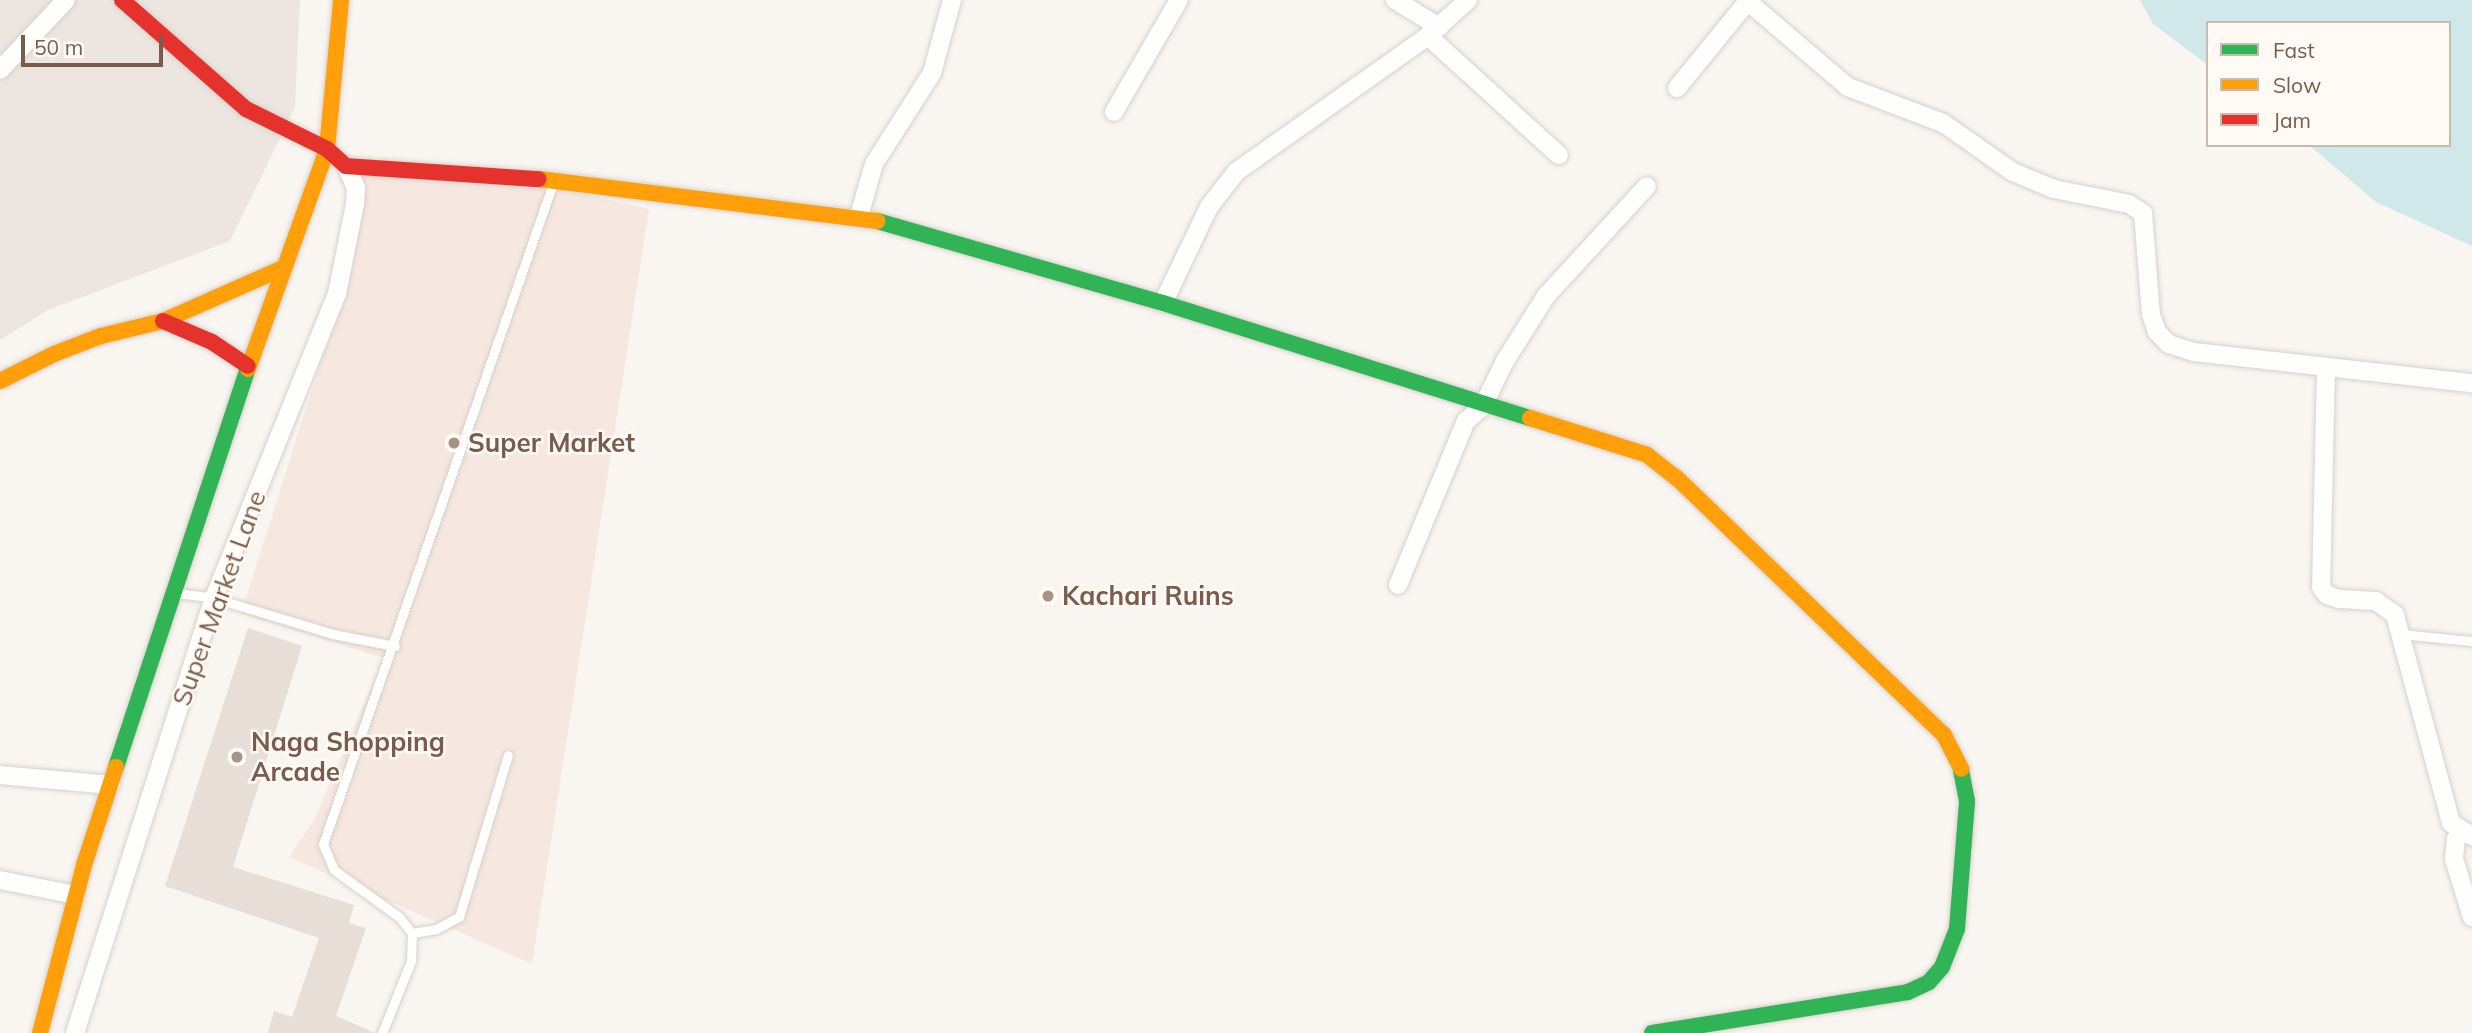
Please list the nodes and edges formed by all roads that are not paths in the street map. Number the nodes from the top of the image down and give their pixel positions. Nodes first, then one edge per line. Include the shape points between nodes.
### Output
1 (66, 0) edge
2 (122, 0) edge
3 (341, 0) edge
4 (952, 0) edge
5 (1179, 0) edge
6 (1395, 0) edge
7 (1468, 0) edge
8 (1747, 1) edge
9 (1433, 32) junction
10 (0, 70) edge
11 (1677, 88) dead end
12 (1114, 112) dead end
13 (327, 149) junction
14 (1559, 155) dead end
15 (346, 166) junction
16 (554, 180) junction
17 (1647, 186) dead end
18 (859, 216) junction
19 (281, 269) junction
20 (1163, 303) junction
21 (163, 321) junction
22 (248, 366) junction
23 (2326, 369) junction
24 (0, 381) edge
25 (2472, 383) edge
26 (1483, 406) junction
27 (1398, 585) dead end
28 (174, 592) junction
29 (214, 598) junction
30 (2400, 635) junction
31 (2472, 640) edge
32 (395, 646) junction
33 (508, 755) dead end
34 (0, 775) edge
35 (111, 785) junction
36 (2467, 834) edge
37 (0, 880) edge
38 (76, 895) junction
39 (2472, 917) edge
40 (412, 933) junction
41 (40, 1033) edge
42 (75, 1033) edge
43 (382, 1033) edge
44 (1652, 1033) edge

1 - 10 street
2 - 13 street via 246,109
3 - 13 street
4 - 18 street via 932,73 874,164
5 - 12 street
6 - 9 street
7 - 9 street
8 - 11 street
8 - 23 street via 1848,87 1943,123 2013,172 2054,189 2129,204 2143,214 2151,314 2157,332 2169,344 2194,352
9 - 14 street
9 - 20 street via 1236,172 1209,207
13 - 15 street
13 - 19 street
15 - 16 street
15 - 29 street, Super Market Lane via 356,188 355,204 337,294
16 - 18 street
16 - 32 lane
17 - 26 street via 1546,296 1505,360
18 - 20 street
19 - 21 street
19 - 22 street
20 - 26 street
21 - 22 street via 212,342
21 - 24 street via 101,336
22 - 28 street
23 - 25 street
23 - 30 street via 2321,587 2339,599 2376,601 2389,607
26 - 27 street via 1466,421 1454,441
26 - 44 street via 1562,425 1647,455 1678,479 1924,716 1959,757 1968,801 1957,929 1942,967 1929,982 1908,992
28 - 29 lane
28 - 35 street
29 - 32 lane
29 - 42 street, Super Market Lane
30 - 31 lane
30 - 36 street via 2451,823
32 - 40 lane via 323,844 334,870 399,917
33 - 40 lane via 459,917 436,929
34 - 35 street
35 - 38 street
36 - 39 street via 2456,839 2455,859
37 - 38 street
38 - 41 street
40 - 43 lane via 411,961

